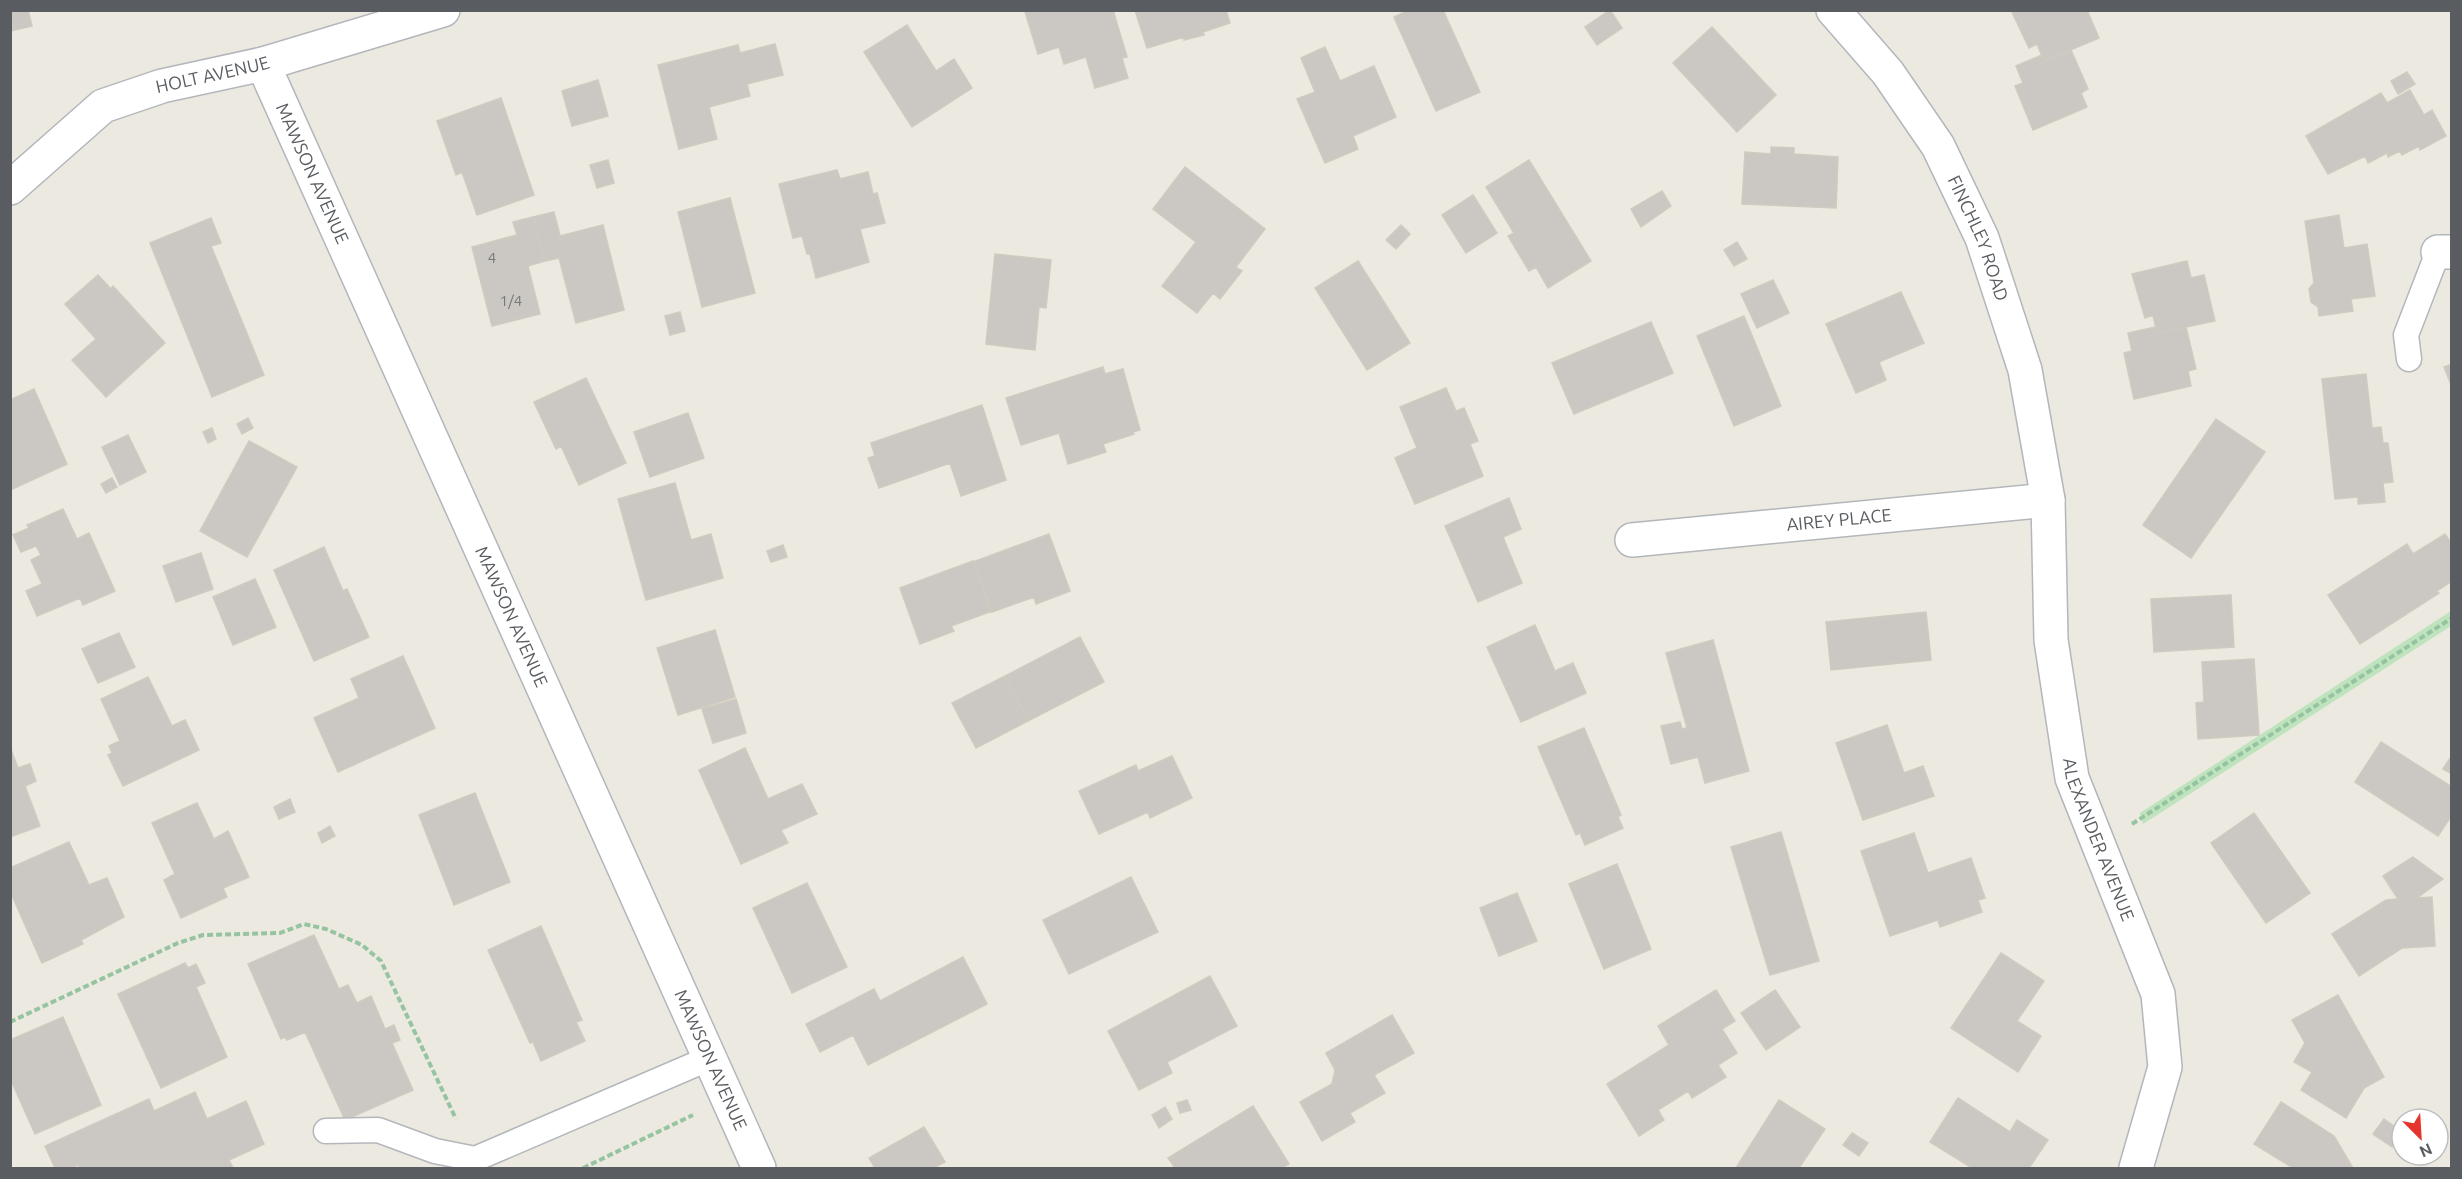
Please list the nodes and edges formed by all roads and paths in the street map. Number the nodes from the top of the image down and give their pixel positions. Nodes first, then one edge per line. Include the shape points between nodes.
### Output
1 (443, 10) edge
2 (1833, 10) edge
3 (263, 64) junction
4 (10, 188) edge
5 (2445, 252) edge
6 (2409, 359) dead end
7 (2048, 500) junction
8 (1632, 540) dead end
9 (2451, 618) edge
10 (2098, 846) junction
11 (10, 1022) edge
12 (710, 1058) junction
13 (728, 1098) junction
14 (326, 1131) dead end
15 (475, 1159) junction
16 (583, 1168) edge
17 (759, 1168) edge
18 (2136, 1168) edge

1 - 3 street, HOLT AVENUE
2 - 7 street, FINCHLEY ROAD via 1888,73 1938,146 1982,238 2025,370
3 - 4 street, HOLT AVENUE via 162,86 103,106
3 - 12 street, MAWSON AVENUE
5 - 6 lane via 2406,335
7 - 8 street, AIREY PLACE
7 - 10 street, ALEXANDER AVENUE via 2051,640 2072,778
9 - 10 path
10 - 18 street, ALEXANDER AVENUE via 2158,994 2165,1067
11 - 15 path via 203,935 280,933 304,924 326,929 362,945 381,961
12 - 13 street, MAWSON AVENUE
12 - 15 lane
13 - 16 path
13 - 17 street, MAWSON AVENUE
14 - 15 lane via 378,1130 435,1151

